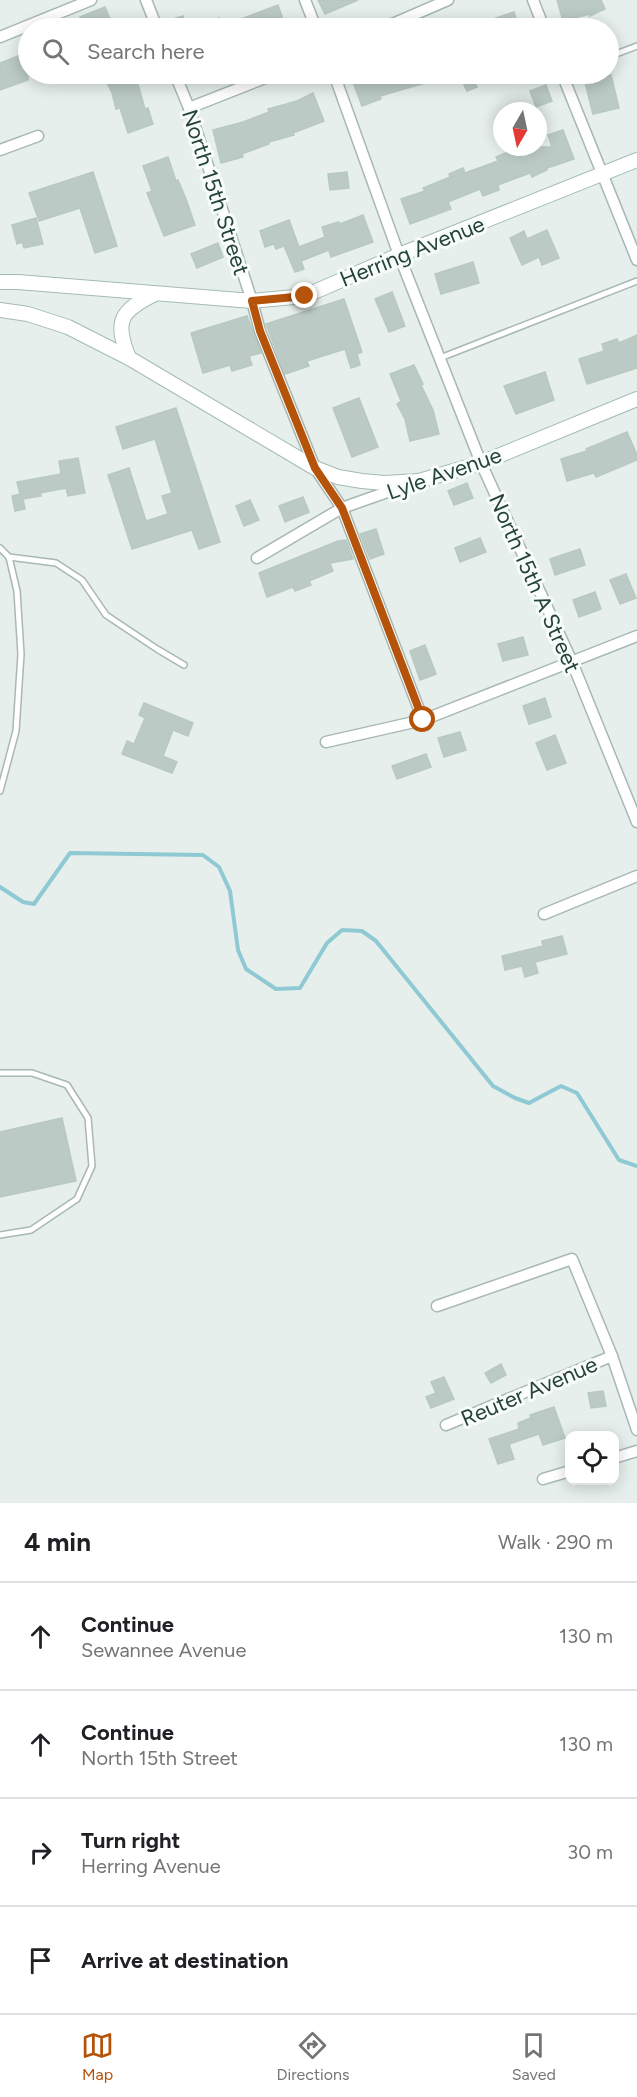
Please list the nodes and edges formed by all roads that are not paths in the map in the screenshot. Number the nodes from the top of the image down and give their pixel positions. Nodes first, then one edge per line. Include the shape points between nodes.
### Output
1 (91, 0) edge
2 (146, 0) edge
3 (304, 0) edge
4 (448, 0) edge
5 (533, 0) edge
6 (47, 18) edge
7 (153, 18) edge
8 (312, 18) edge
9 (406, 18) edge
10 (540, 18) edge
11 (18, 30) edge
12 (0, 37) edge
13 (637, 46) edge
14 (619, 53) edge
15 (179, 84) edge
16 (250, 84) edge
17 (338, 84) edge
18 (568, 84) edge
19 (189, 108) junction
20 (38, 136) dead end
21 (0, 150) edge
22 (637, 160) edge
23 (602, 174) junction
24 (399, 255) junction
25 (637, 260) edge
26 (637, 281) edge
27 (0, 282) edge
28 (154, 294) junction
29 (252, 301) junction
30 (0, 310) edge
31 (129, 358) junction
32 (440, 358) junction
33 (637, 399) edge
34 (481, 463) junction
35 (315, 468) junction
36 (419, 481) junction
37 (342, 508) junction
38 (0, 548) edge
39 (9, 557) junction
40 (257, 558) dead end
41 (637, 636) edge
42 (572, 662) junction
43 (184, 665) dead end
44 (423, 720) junction
45 (326, 742) dead end
46 (0, 791) edge
47 (637, 822) edge
48 (637, 876) edge
49 (544, 914) dead end
50 (0, 1073) edge
51 (0, 1235) edge
52 (437, 1306) dead end
53 (612, 1356) junction
54 (446, 1425) dead end
55 (637, 1430) edge
56 (637, 1451) edge
57 (619, 1457) edge
58 (565, 1472) edge
59 (543, 1479) dead end

1 - 6 street
2 - 7 street
3 - 8 street
4 - 9 street
5 - 10 street
11 - 12 street
13 - 14 lane
15 - 19 street, North 15th Street
16 - 19 street
17 - 24 street, North 15th A Street
18 - 23 street
19 - 29 street, North 15th Street
20 - 21 street
22 - 23 main road, Herring Avenue
23 - 24 main road, Herring Avenue
23 - 25 street
24 - 29 main road, Herring Avenue via 305,296
24 - 32 street, North 15th A Street
26 - 32 lane
27 - 28 main road, Herring Avenue
28 - 29 main road, Herring Avenue
28 - 31 main road via 134,304 123,319 121,334
29 - 35 street, North 15th Street via 260,331
30 - 31 main road via 68,327
31 - 35 main road
32 - 34 street, North 15th A Street
33 - 34 main road, Lyle Avenue
34 - 36 main road, Lyle Avenue
34 - 42 street, North 15th A Street
35 - 36 main road via 362,481
35 - 37 street, North 15th Street
36 - 37 street, Lyle Avenue
37 - 40 street, Lyle Avenue
37 - 44 street, North 15th Street
38 - 39 lane
39 - 43 lane via 56,563 82,580 106,615
39 - 46 lane via 17,591 21,654 16,731
41 - 42 street
42 - 44 street
42 - 47 street, North 15th A Street
44 - 45 street
48 - 49 street
50 - 51 lane via 32,1073 66,1085 88,1118 93,1166 77,1199 31,1230
52 - 53 street via 572,1259
53 - 54 street, Reuter Avenue
53 - 55 street
56 - 57 street
58 - 59 street

